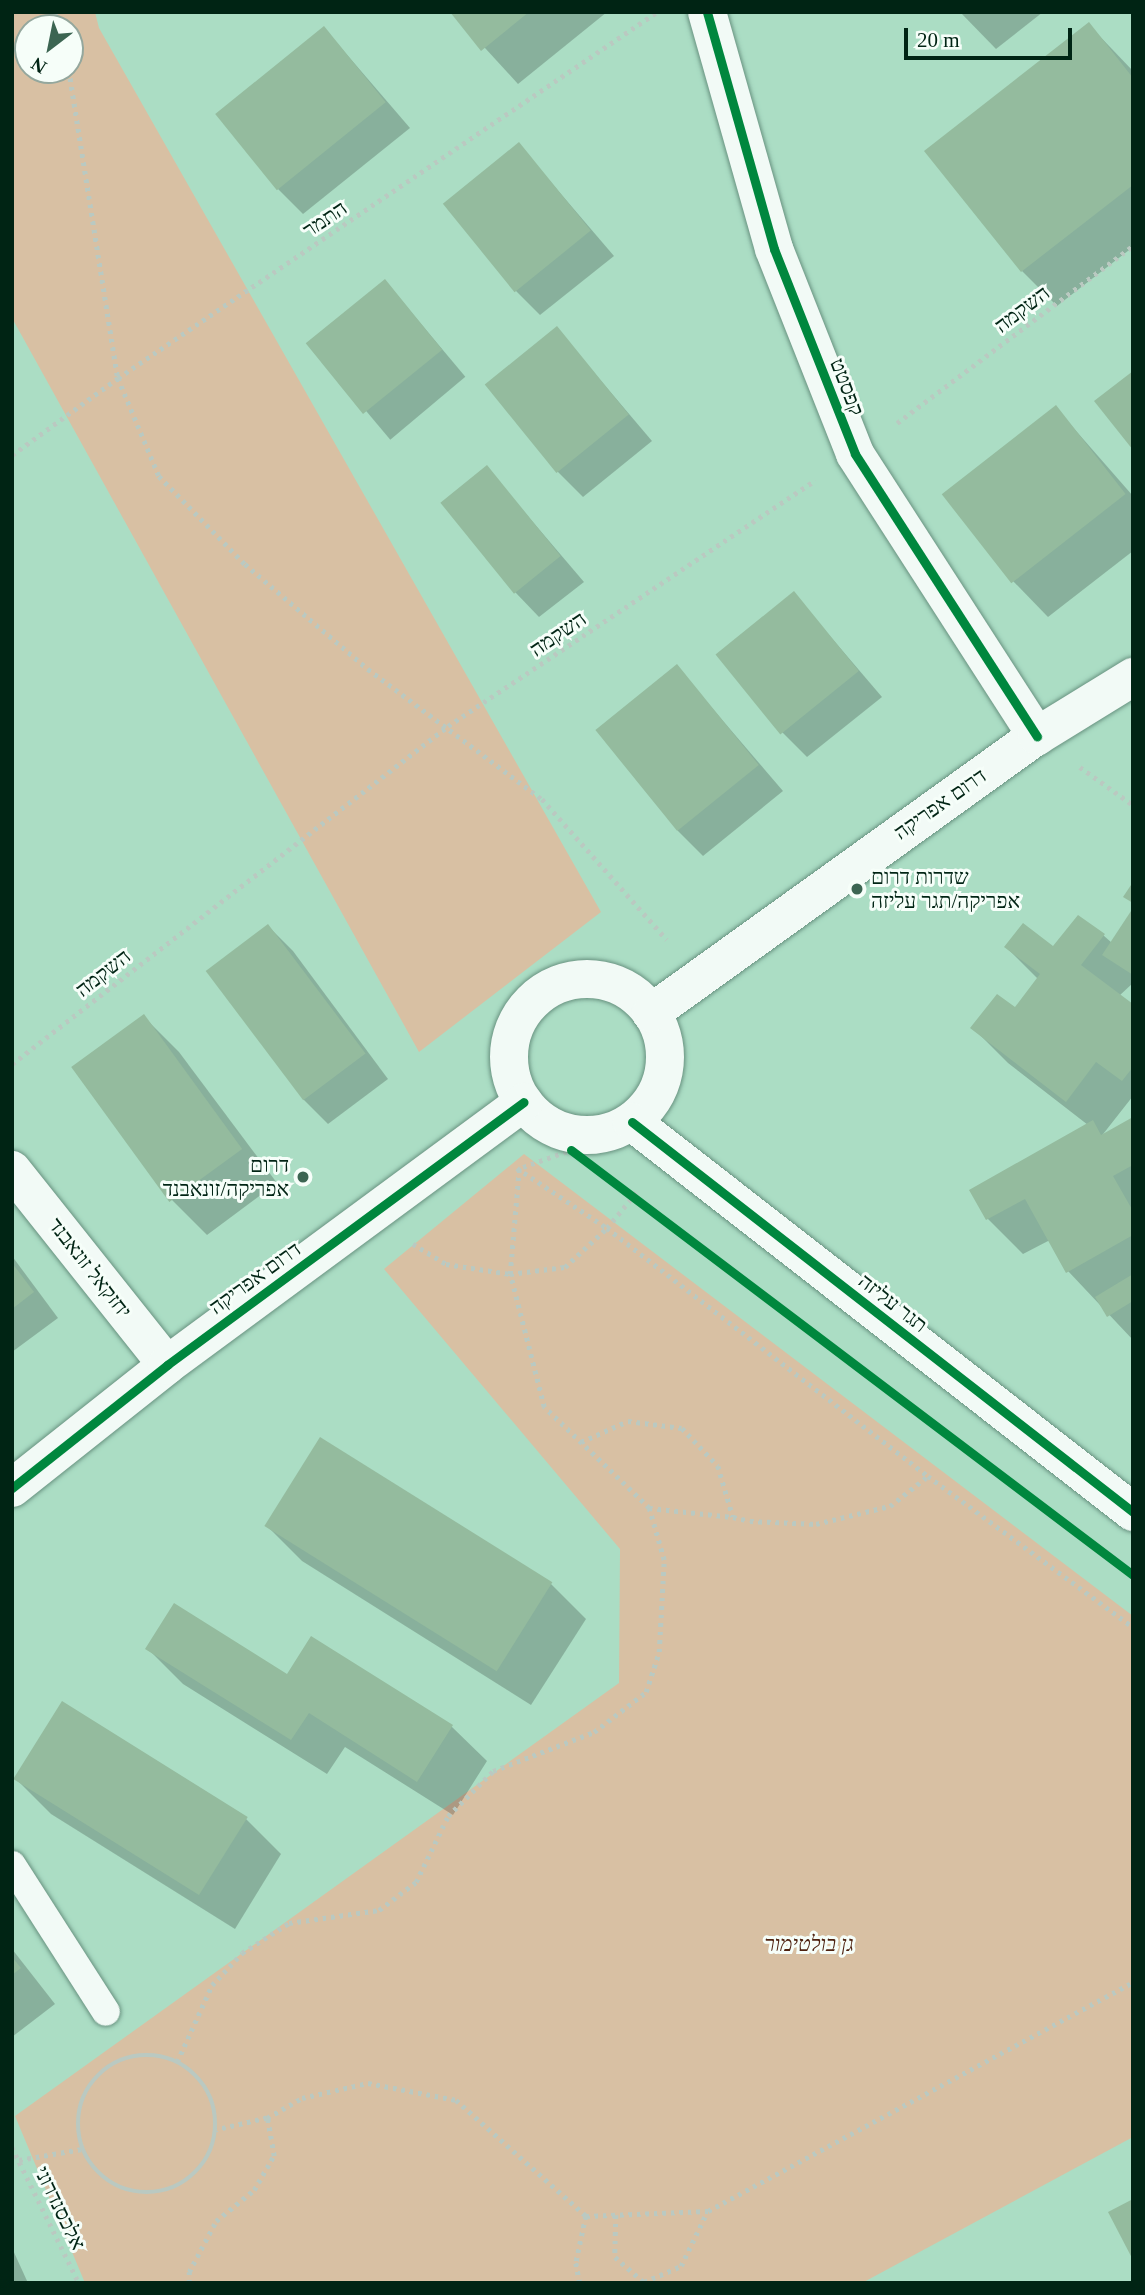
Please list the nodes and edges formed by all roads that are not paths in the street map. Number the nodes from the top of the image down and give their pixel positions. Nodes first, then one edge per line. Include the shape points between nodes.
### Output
1 (707, 12) edge
2 (1133, 677) edge
3 (1037, 736) junction
4 (651, 1013) junction
5 (524, 1102) junction
6 (632, 1122) junction
7 (12, 1170) edge
8 (167, 1365) junction
9 (12, 1488) edge
10 (1133, 1512) edge
11 (12, 1865) edge
12 (106, 2012) dead end

1 - 3 street, קפסטט via 775,249 855,454
2 - 3 street, דרום אפריקה
3 - 4 street, דרום אפריקה
4 - 5 street via 634,995 612,983 588,979 564,983 542,994 524,1011 513,1032 512,1081
4 - 6 street via 666,1051 664,1072 658,1091
5 - 6 street via 541,1120 586,1136
5 - 8 street, דרום אפריקה
6 - 10 street, תגר עליזה
7 - 8 street, יחזקאל זונאבנד
8 - 9 street, דרום אפריקה
11 - 12 lane

